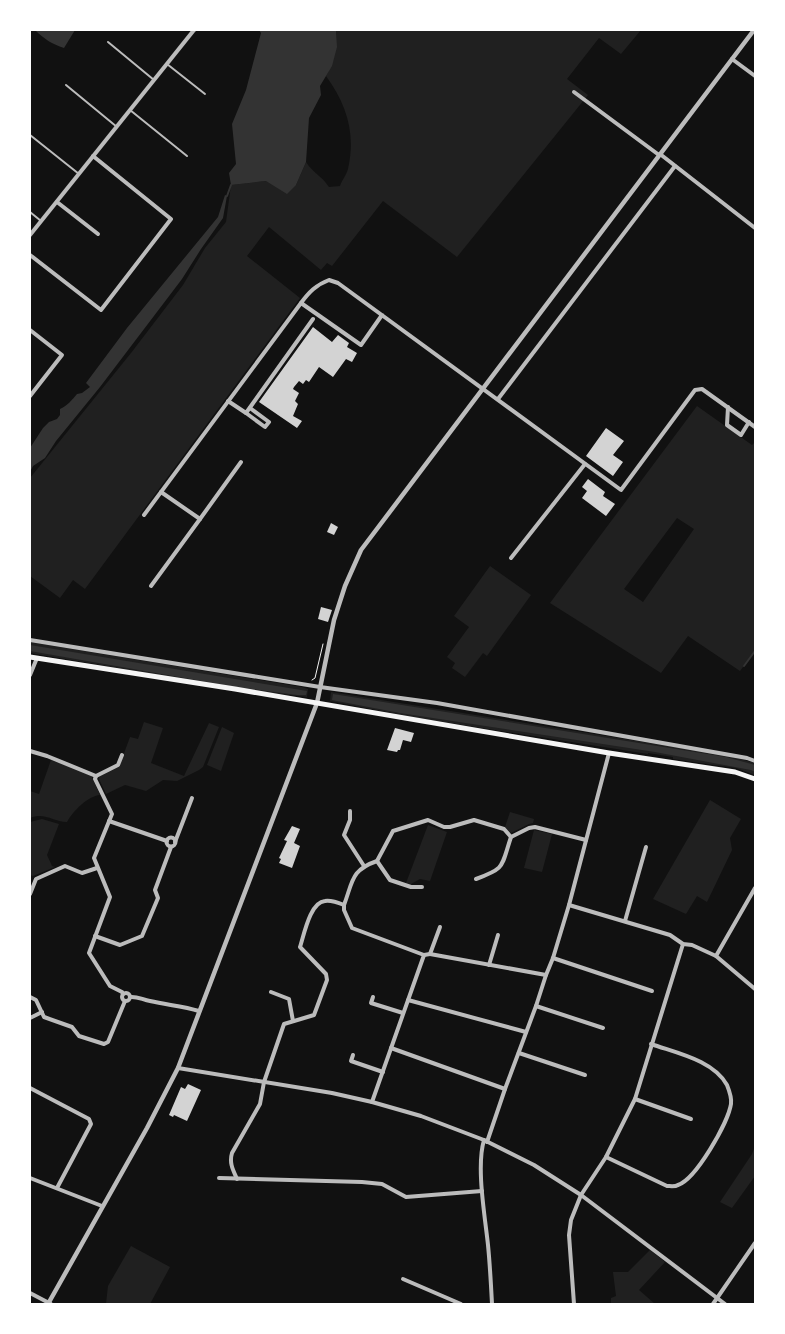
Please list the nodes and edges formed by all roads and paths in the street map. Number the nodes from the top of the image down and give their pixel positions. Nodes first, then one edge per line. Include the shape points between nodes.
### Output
1 (194, 30) edge
2 (754, 30) edge
3 (108, 42) dead end
4 (732, 59) junction
5 (167, 64) junction
6 (755, 76) edge
7 (154, 80) junction
8 (66, 84) dead end
9 (574, 92) dead end
10 (206, 94) dead end
11 (130, 110) junction
12 (117, 127) junction
13 (30, 135) edge
14 (659, 155) junction
15 (93, 156) junction
16 (187, 156) dead end
17 (675, 166) junction
18 (79, 174) junction
19 (56, 202) junction
20 (30, 212) edge
21 (41, 221) junction
22 (755, 228) edge
23 (98, 234) dead end
24 (30, 235) edge
25 (30, 255) edge
26 (301, 303) junction
27 (382, 315) junction
28 (313, 319) dead end
29 (30, 330) edge
30 (484, 388) junction
31 (30, 396) edge
32 (498, 398) junction
33 (228, 401) junction
34 (728, 407) junction
35 (250, 408) junction
36 (246, 413) junction
37 (749, 422) junction
38 (755, 427) edge
39 (241, 462) dead end
40 (585, 464) junction
41 (161, 492) junction
42 (144, 515) dead end
43 (200, 519) junction
44 (511, 558) dead end
45 (151, 586) dead end
46 (30, 640) edge
47 (30, 657) edge
48 (37, 658) junction
49 (30, 675) edge
50 (319, 692) junction
51 (317, 703) junction
52 (30, 751) edge
53 (609, 753) junction
54 (122, 755) dead end
55 (755, 761) edge
56 (96, 776) junction
57 (755, 779) edge
58 (192, 798) dead end
59 (350, 811) dead end
60 (110, 821) junction
61 (511, 837) junction
62 (586, 840) junction
63 (167, 841) junction
64 (175, 842) junction
65 (171, 847) junction
66 (646, 847) dead end
67 (378, 862) junction
68 (364, 866) junction
69 (97, 868) junction
70 (476, 879) dead end
71 (422, 887) dead end
72 (755, 888) edge
73 (30, 894) edge
74 (344, 905) junction
75 (569, 905) junction
76 (625, 921) junction
77 (440, 927) dead end
78 (498, 935) dead end
79 (95, 936) junction
80 (683, 944) junction
81 (430, 954) junction
82 (424, 955) junction
83 (716, 956) junction
84 (554, 958) junction
85 (489, 965) junction
86 (546, 975) junction
87 (755, 989) edge
88 (652, 991) dead end
89 (271, 992) dead end
90 (123, 994) junction
91 (30, 997) edge
92 (130, 997) junction
93 (373, 997) dead end
94 (408, 1000) junction
95 (125, 1001) junction
96 (536, 1006) junction
97 (199, 1011) junction
98 (42, 1012) junction
99 (403, 1013) junction
100 (30, 1018) edge
101 (293, 1020) junction
102 (603, 1028) dead end
103 (526, 1032) junction
104 (652, 1044) junction
105 (391, 1048) junction
106 (519, 1053) junction
107 (353, 1055) dead end
108 (178, 1068) junction
109 (383, 1072) junction
110 (585, 1075) dead end
111 (264, 1082) junction
112 (30, 1088) edge
113 (505, 1089) junction
114 (634, 1099) junction
115 (372, 1102) junction
116 (691, 1120) dead end
117 (486, 1141) junction
118 (606, 1157) junction
119 (30, 1178) edge
120 (219, 1178) dead end
121 (238, 1179) junction
122 (57, 1188) junction
123 (482, 1191) junction
124 (582, 1194) junction
125 (102, 1206) junction
126 (755, 1243) edge
127 (403, 1279) dead end
128 (30, 1293) edge
129 (717, 1298) junction
130 (49, 1304) edge
131 (461, 1304) edge
132 (492, 1304) edge
133 (574, 1304) edge
134 (713, 1304) edge
135 (725, 1304) edge

1 - 5 street
2 - 4 street
3 - 7 lane
4 - 6 street
4 - 14 street
5 - 7 street
5 - 10 lane
7 - 11 street
8 - 12 lane
9 - 14 street
11 - 12 street
11 - 16 lane
12 - 15 street
13 - 18 lane
14 - 17 street
14 - 30 street
15 - 18 street
15 - 25 street via 171,220 100,310
17 - 22 street
17 - 32 street
18 - 19 street
19 - 21 street
19 - 23 street
20 - 21 lane
21 - 24 street
26 - 27 street via 314,287 329,280
26 - 27 street via 361,345
26 - 33 street
27 - 30 street
28 - 35 street
29 - 31 street via 62,355
30 - 32 street
30 - 50 street via 361,550 344,586
32 - 40 street
33 - 36 street
33 - 41 street
34 - 37 street
34 - 37 street via 727,425 741,435
34 - 40 street via 702,388 695,390 621,490
35 - 36 street
35 - 36 street via 269,422 265,427
37 - 38 street
39 - 43 street
40 - 44 street
41 - 42 street
41 - 43 street
43 - 45 street
46 - 50 street
47 - 48 main road
48 - 49 street
48 - 51 main road
50 - 51 street
50 - 55 street via 437,703
51 - 53 main road
51 - 97 street
52 - 56 street
53 - 57 main road via 735,772
53 - 62 street
54 - 56 street via 118,765
56 - 60 street via 112,814
58 - 64 street
59 - 68 street via 344,835
60 - 63 street
60 - 69 street via 94,858
61 - 62 street via 535,826
61 - 67 street via 504,828 474,820 450,827 428,820 393,831
61 - 70 street via 501,868
62 - 75 street
63 - 64 street via 170,838
63 - 65 street
64 - 65 street
65 - 79 street via 154,890 158,898 142,936 120,945
66 - 76 street
67 - 68 street
67 - 71 street via 390,880 410,887
68 - 74 street via 358,871
69 - 73 street via 82,873 65,866 36,879
69 - 79 street via 110,897
72 - 83 street
74 - 82 street via 352,928
74 - 101 street via 324,901 313,909 300,947 326,974 327,980 314,1015
75 - 76 street
75 - 84 street
76 - 80 street via 670,934
77 - 81 street
78 - 85 street
79 - 90 street via 90,953 110,986
80 - 83 street
80 - 104 street
81 - 82 street
81 - 85 street
82 - 94 street
83 - 87 street
84 - 86 street
84 - 88 street
85 - 86 street
86 - 96 street
89 - 101 street via 289,999
90 - 92 street via 128,993
90 - 95 street
91 - 98 street via 36,1000
92 - 95 street
92 - 97 street
93 - 99 street via 371,1002
94 - 99 street
94 - 103 street
95 - 98 street via 108,1042 104,1044 79,1036 72,1027 44,1017
96 - 102 street
96 - 103 street
97 - 108 street
98 - 100 street
99 - 105 street
101 - 111 street via 284,1024
103 - 106 street
104 - 114 street
104 - 118 street via 699,1061 719,1075 727,1085 731,1103 722,1127 710,1150 684,1182 676,1186 667,1186
105 - 109 street
105 - 113 street
106 - 110 street
106 - 113 street
107 - 109 street via 351,1061
108 - 111 street
108 - 125 street via 148,1128
109 - 115 street
111 - 115 street
111 - 121 street via 260,1104 230,1159
112 - 122 street via 89,1119 91,1124
113 - 117 street
114 - 116 street
114 - 118 street
115 - 117 street via 421,1116
117 - 123 street via 482,1148
117 - 124 street
118 - 124 street
119 - 122 street
120 - 121 street
121 - 123 street via 382,1184 406,1197
122 - 125 street
123 - 132 street
124 - 129 street
124 - 133 street via 568,1235
125 - 130 street
126 - 129 street
127 - 131 street
128 - 130 street
129 - 134 street
129 - 135 street

